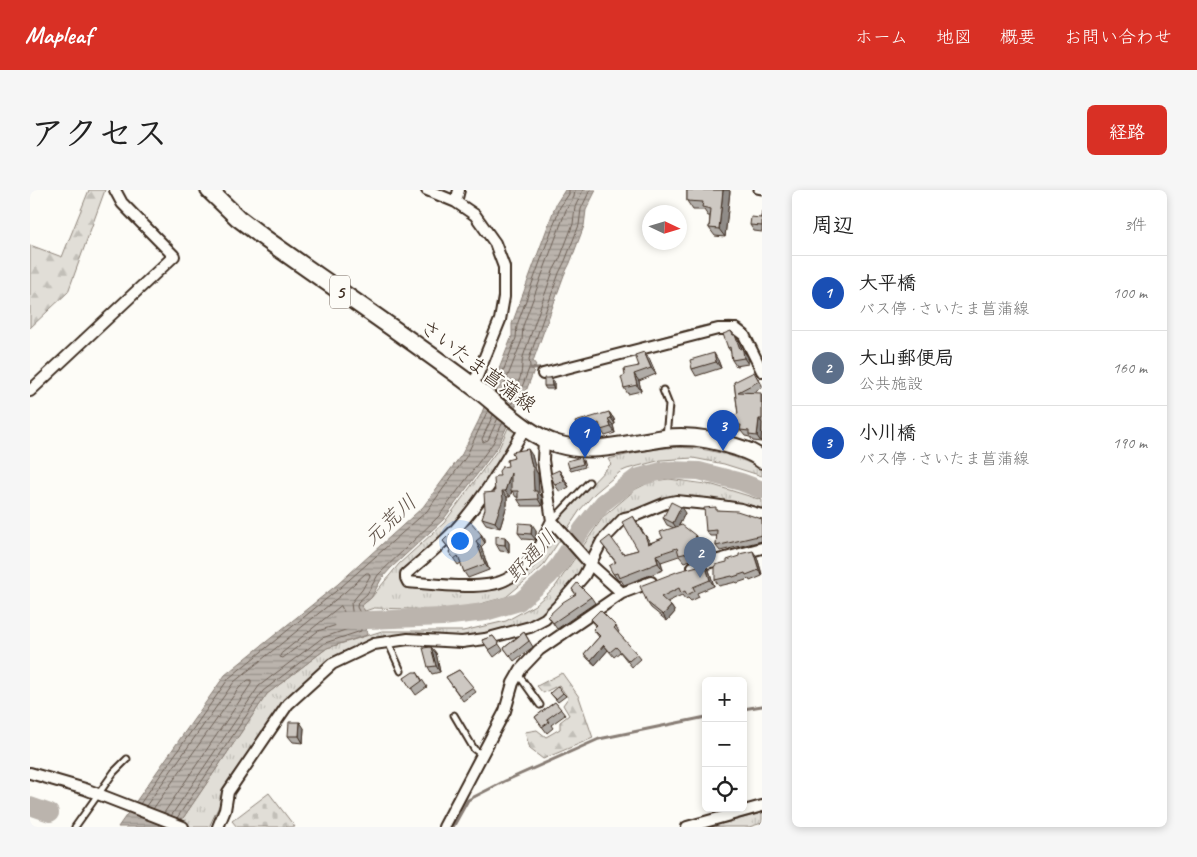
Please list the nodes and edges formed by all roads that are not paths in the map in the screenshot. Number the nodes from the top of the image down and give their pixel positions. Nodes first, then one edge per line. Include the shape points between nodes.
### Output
1 (115, 190) edge
2 (209, 190) edge
3 (427, 190) edge
4 (459, 190) edge
5 (757, 190) edge
6 (762, 190) edge
7 (456, 202) junction
8 (762, 371) edge
9 (543, 374) dead end
10 (475, 388) junction
11 (30, 390) edge
12 (663, 390) dead end
13 (524, 426) junction
14 (666, 438) junction
15 (544, 439) junction
16 (762, 460) edge
17 (589, 482) dead end
18 (762, 515) edge
19 (552, 522) junction
20 (762, 548) edge
21 (590, 565) junction
22 (681, 570) edge
23 (664, 577) edge
24 (622, 593) junction
25 (388, 642) junction
26 (400, 671) dead end
27 (518, 674) junction
28 (540, 706) dead end
29 (454, 715) dead end
30 (482, 756) junction
31 (127, 759) dead end
32 (30, 773) edge
33 (100, 796) junction
34 (762, 806) edge
35 (75, 827) edge
36 (183, 827) edge
37 (218, 827) edge
38 (444, 827) edge
39 (687, 827) edge

1 - 11 street via 122,203 174,256
2 - 10 main road, さいたま菖蒲線 / 5 via 267,240
3 - 7 street
4 - 7 street
5 - 6 lane
7 - 10 street via 475,215 494,243 504,268 500,320
8 - 9 street via 744,335 736,328 718,329
10 - 13 main road, さいたま菖蒲線 / 5
12 - 14 lane via 669,405
13 - 15 main road, さいたま菖蒲線 / 5
13 - 19 street via 502,466 455,530 406,574 406,578 408,582 467,586 504,581 535,555
14 - 15 main road, さいたま菖蒲線 / 5 via 595,449 564,446
14 - 16 main road, さいたま菖蒲線 / 5 via 715,441 752,453
15 - 19 street via 543,460
17 - 19 lane
18 - 21 street via 707,504 666,503 624,518 602,541
19 - 21 street
20 - 22 street
21 - 24 street
21 - 25 street via 557,607 530,627 462,642 408,639
23 - 24 street
24 - 27 street via 539,650
25 - 26 lane
25 - 37 street via 374,644 332,664 288,704 228,792
27 - 28 lane
27 - 30 street via 505,711
29 - 30 lane via 474,749
30 - 38 street
31 - 33 lane via 114,772
32 - 33 street
33 - 35 lane
33 - 36 street
34 - 39 street

